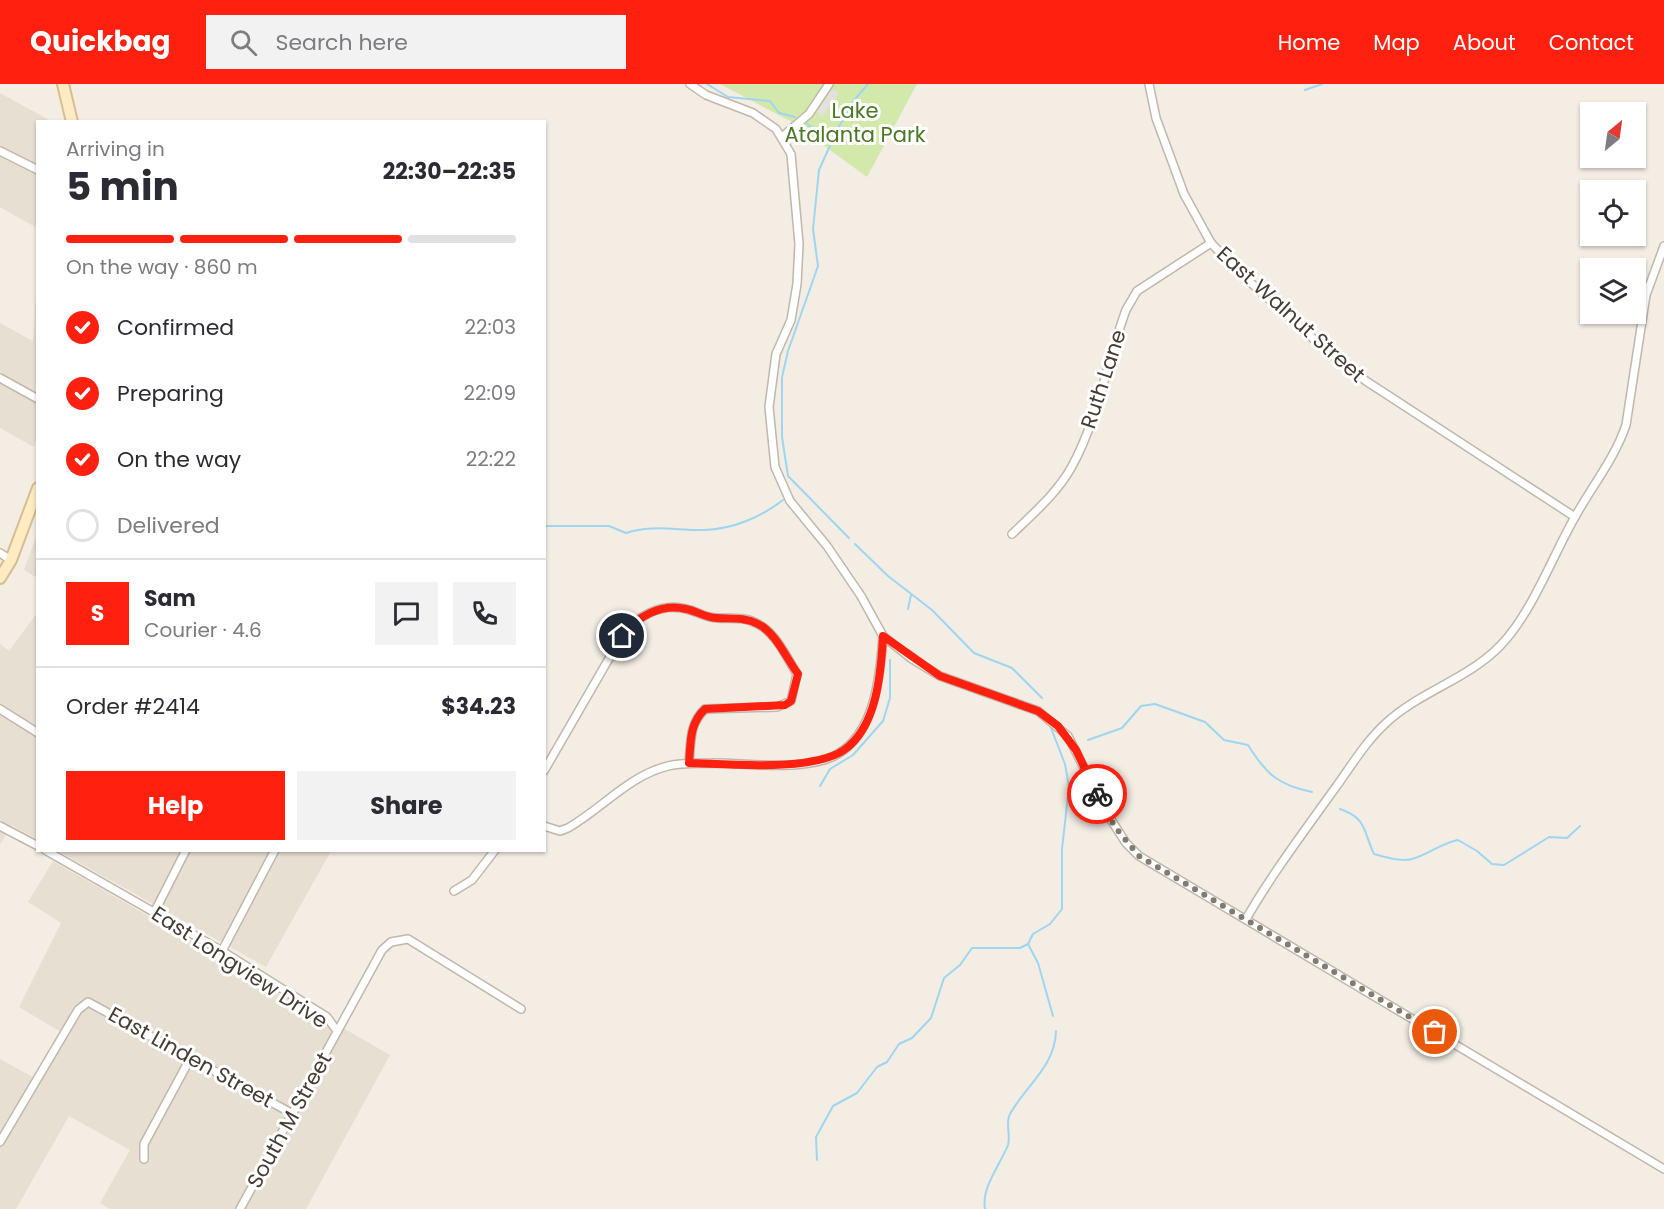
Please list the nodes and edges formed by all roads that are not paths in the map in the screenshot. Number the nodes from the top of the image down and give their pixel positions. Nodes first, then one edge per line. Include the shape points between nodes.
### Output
1 (63, 84) edge
2 (690, 84) edge
3 (829, 84) edge
4 (1149, 84) edge
5 (72, 120) edge
6 (782, 137) junction
7 (0, 151) edge
8 (36, 169) edge
9 (1211, 243) junction
10 (1664, 246) edge
11 (0, 378) edge
12 (36, 398) edge
13 (36, 493) edge
14 (1575, 517) junction
15 (1012, 534) dead end
16 (0, 553) edge
17 (11, 560) junction
18 (0, 578) edge
19 (883, 636) junction
20 (0, 709) edge
21 (36, 732) edge
22 (689, 763) junction
23 (546, 768) edge
24 (0, 826) edge
25 (546, 827) edge
26 (36, 845) edge
27 (49, 852) edge
28 (185, 852) edge
29 (274, 852) edge
30 (493, 852) edge
31 (454, 891) dead end
32 (155, 911) junction
33 (1246, 919) junction
34 (222, 951) junction
35 (521, 1009) dead end
36 (337, 1031) junction
37 (191, 1057) junction
38 (293, 1114) junction
39 (0, 1142) edge
40 (144, 1159) dead end
41 (1664, 1168) edge
42 (240, 1209) edge

1 - 5 street
2 - 6 street via 706,95 753,113
3 - 6 street via 809,114
4 - 9 street, East Walnut Street via 1156,118 1184,194
6 - 19 street via 791,154 799,244 791,320 776,354 771,390 770,429 775,467 790,501 827,546
7 - 8 street
9 - 14 street, East Walnut Street via 1262,293 1366,381
9 - 15 street, Ruth Lane via 1137,291 1126,310 1083,442 1070,470
10 - 14 street via 1646,295 1626,425
11 - 12 street
13 - 17 street
14 - 33 street via 1516,624 1499,647 1386,722 1284,859
16 - 17 street
17 - 18 street
19 - 22 street via 872,708 844,750 824,760 797,764
19 - 33 street via 940,676 1038,711 1058,726 1068,736 1126,843 1159,869
20 - 21 street
22 - 23 street via 692,728 705,709 777,707 791,701 798,674 769,631 757,623 734,617 716,619 686,608 663,609 638,619 622,636
22 - 25 street via 670,765 642,776 615,792 582,820 560,831
24 - 26 street
27 - 32 street, East Longview Drive
28 - 32 street
29 - 34 street
30 - 31 street via 472,880
32 - 34 street, East Longview Drive
33 - 41 street
34 - 36 street, East Longview Drive via 327,1017
35 - 36 street, East Longview Drive via 417,944 400,939 382,950
36 - 38 street, South M Street
37 - 38 street, East Linden Street
37 - 39 street, East Linden Street via 88,1002 78,1010
37 - 40 street via 144,1144
38 - 42 street, South M Street

